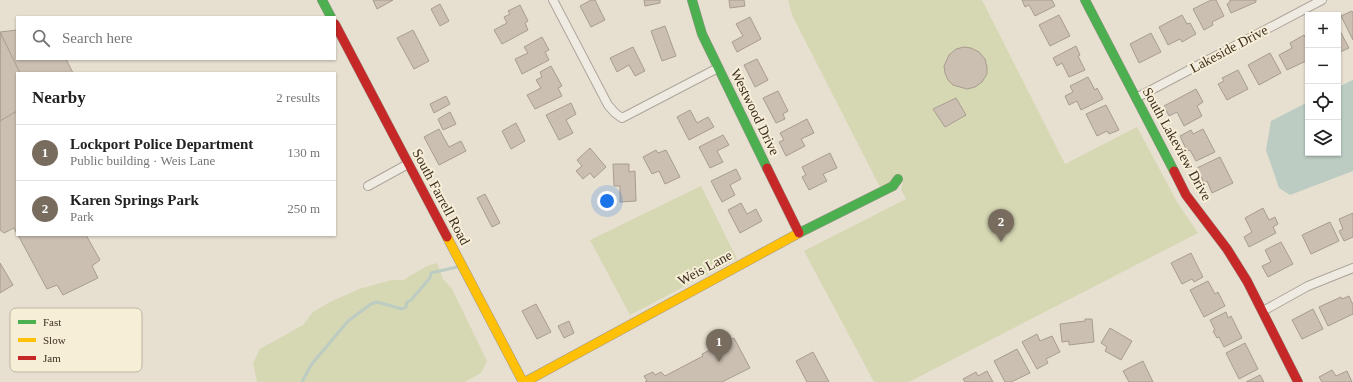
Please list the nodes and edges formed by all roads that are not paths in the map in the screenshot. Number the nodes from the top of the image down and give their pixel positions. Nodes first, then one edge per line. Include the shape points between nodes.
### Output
1 (322, 0) edge
2 (553, 0) edge
3 (692, 0) edge
4 (1085, 0) edge
5 (1322, 0) edge
6 (330, 16) edge
7 (336, 26) edge
8 (718, 68) junction
9 (1136, 98) junction
10 (408, 164) junction
11 (898, 179) dead end
12 (368, 186) dead end
13 (799, 233) junction
14 (1353, 268) edge
15 (1263, 311) junction
16 (524, 382) edge
17 (1298, 382) edge

1 - 6 street
2 - 8 street via 608,105 622,118
3 - 8 street, Westwood Drive via 702,34
4 - 9 street, South Lakeview Drive
5 - 9 street, Lakeside Drive
7 - 10 street, South Farrell Road
8 - 13 street, Westwood Drive
9 - 15 street, South Lakeview Drive via 1186,195 1227,249
10 - 12 street
10 - 16 street, South Farrell Road
11 - 13 street, Weis Lane via 892,186
13 - 16 street, Weis Lane
14 - 15 street via 1308,286
15 - 17 street, South Lakeview Drive

